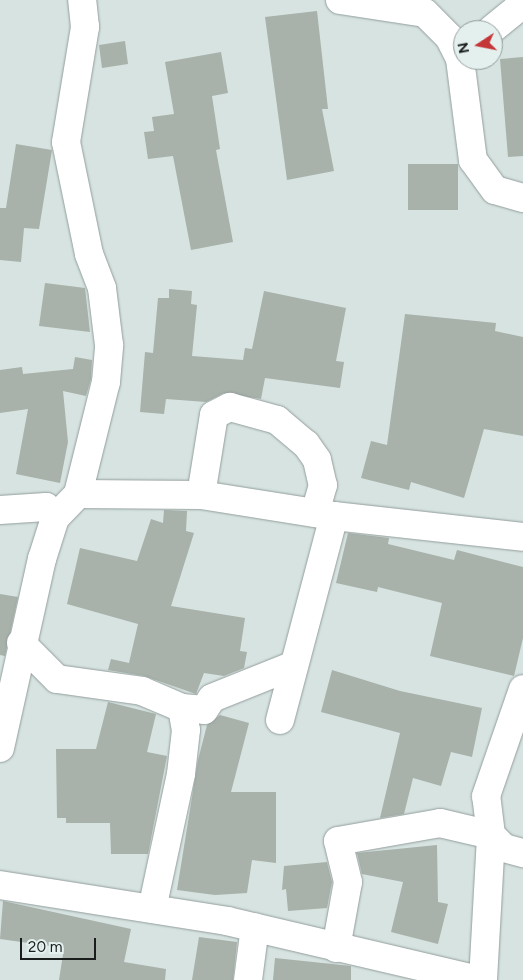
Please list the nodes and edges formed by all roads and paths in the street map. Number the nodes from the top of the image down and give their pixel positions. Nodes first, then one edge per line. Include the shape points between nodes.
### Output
1 (82, 0) edge
2 (340, 0) edge
3 (523, 4) edge
4 (426, 6) edge
5 (503, 20) edge
6 (453, 43) edge
7 (463, 70) edge
8 (523, 198) edge
9 (78, 494) junction
10 (201, 495) junction
11 (0, 510) edge
12 (325, 514) junction
13 (55, 518) junction
14 (523, 537) edge
15 (21, 643) junction
16 (292, 666) junction
17 (523, 689) edge
18 (182, 708) junction
19 (280, 720) dead end
20 (0, 748) edge
21 (491, 836) junction
22 (523, 853) edge
23 (0, 885) edge
24 (152, 909) junction
25 (255, 927) junction
26 (336, 948) junction
27 (248, 980) edge
28 (479, 980) edge
29 (483, 980) edge

1 - 9 street via 85,27 66,142 89,254 102,288 109,344 106,382
2 - 4 street
3 - 5 street
4 - 6 street
7 - 8 street via 473,160 495,190
9 - 10 street
9 - 13 street
10 - 12 street
10 - 12 street via 214,415 230,408 277,420 306,444 317,460 324,484
11 - 13 street via 46,506
12 - 14 street
12 - 16 street
13 - 15 street
15 - 18 street via 57,679 142,691
15 - 20 street
16 - 18 street via 212,698 204,710
16 - 19 street
17 - 21 street via 486,796
18 - 24 street via 186,730 181,774
21 - 22 street via 504,848
21 - 26 street via 440,823 338,841 348,882
21 - 29 street
23 - 24 street
24 - 25 street
25 - 26 street
25 - 27 street
26 - 28 street

